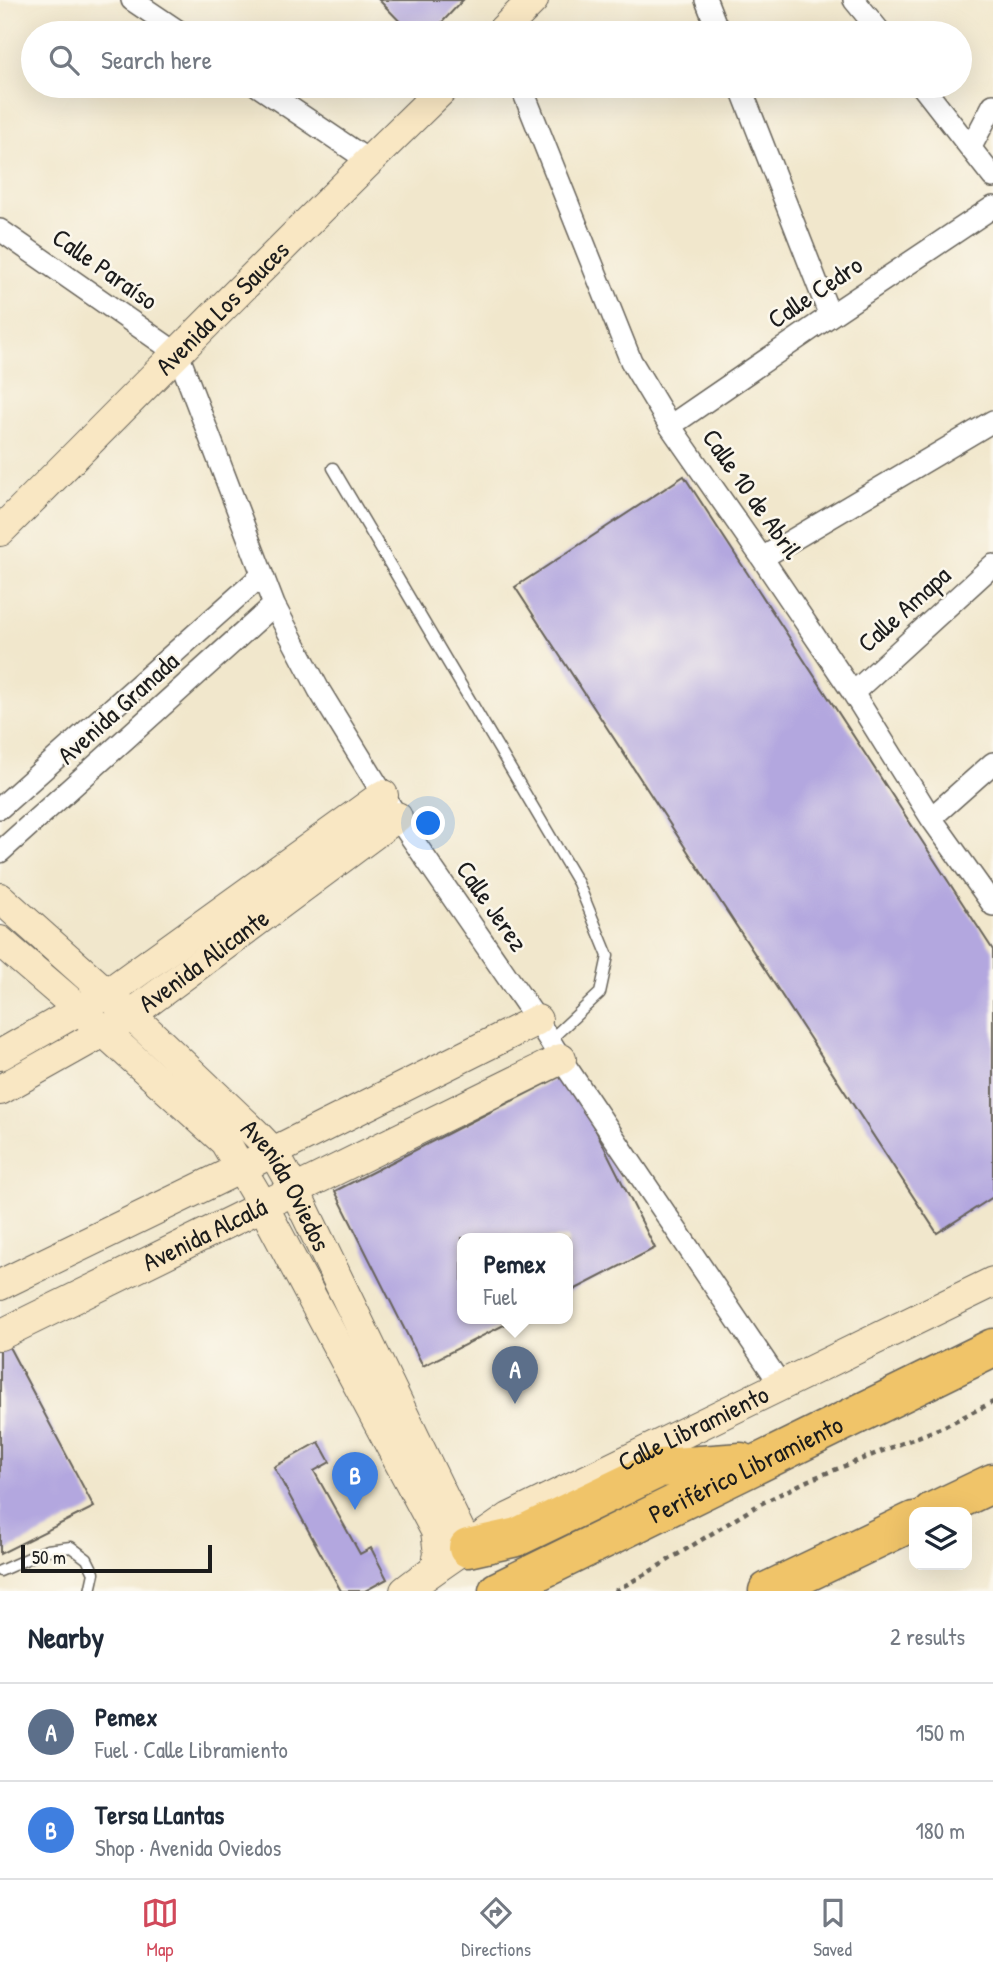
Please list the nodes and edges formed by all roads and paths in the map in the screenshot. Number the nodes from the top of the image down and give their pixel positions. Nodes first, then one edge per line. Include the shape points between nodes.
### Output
1 (132, 0) edge
2 (533, 0) edge
3 (706, 0) edge
4 (854, 0) edge
5 (163, 21) edge
6 (512, 21) edge
7 (714, 21) edge
8 (871, 21) edge
9 (276, 98) edge
10 (434, 98) edge
11 (526, 98) edge
12 (745, 98) edge
13 (932, 98) edge
14 (993, 105) edge
15 (971, 147) junction
16 (369, 161) junction
17 (993, 177) edge
18 (993, 207) edge
19 (0, 230) edge
20 (830, 316) junction
21 (178, 354) junction
22 (993, 421) edge
23 (670, 426) junction
24 (333, 468) dead end
25 (0, 531) edge
26 (762, 558) junction
27 (993, 565) edge
28 (262, 575) junction
29 (274, 605) junction
30 (853, 694) junction
31 (993, 763) edge
32 (390, 806) junction
33 (0, 808) edge
34 (931, 818) junction
35 (0, 852) edge
36 (0, 898) edge
37 (993, 905) edge
38 (0, 941) edge
39 (107, 994) junction
40 (80, 1010) junction
41 (131, 1015) junction
42 (104, 1031) junction
43 (549, 1040) junction
44 (0, 1055) edge
45 (0, 1090) edge
46 (273, 1152) junction
47 (241, 1168) junction
48 (295, 1191) junction
49 (262, 1206) junction
50 (993, 1282) edge
51 (0, 1285) edge
52 (0, 1335) edge
53 (993, 1348) edge
54 (781, 1385) junction
55 (993, 1402) edge
56 (761, 1461) junction
57 (993, 1483) edge
58 (943, 1507) edge
59 (909, 1523) edge
60 (468, 1548) junction
61 (436, 1567) junction
62 (0, 1571) edge
63 (90, 1591) edge
64 (405, 1591) edge
65 (498, 1591) edge
66 (615, 1591) edge
67 (768, 1591) edge

1 - 5 street
2 - 6 street
3 - 7 street
4 - 8 street
9 - 16 street
10 - 16 street, Avenida Los Sauces
11 - 23 street, Calle 10 de Abril via 631,361
12 - 20 street
13 - 15 street
14 - 15 street
15 - 17 street
16 - 21 street, Avenida Los Sauces
18 - 20 street, Calle Cedro
19 - 21 street, Calle Paraíso
20 - 23 street, Calle Cedro
21 - 25 street, Avenida Los Sauces
21 - 28 street, Calle Jerez
22 - 26 street
23 - 26 street, Calle 10 de Abril
24 - 43 lane via 578,883 608,956 600,993
26 - 30 street, Calle 10 de Abril
27 - 30 street, Calle Amapa
28 - 29 street, Calle Jerez
28 - 33 street, Avenida Granada
29 - 32 street, Calle Jerez via 319,690
29 - 35 street, Avenida Granada
30 - 34 street, Calle 10 de Abril
31 - 34 street
32 - 39 street, Avenida Alicante
32 - 41 street, Avenida Alicante
32 - 43 street, Calle Jerez
34 - 37 street, Calle 10 de Abril
36 - 39 street, Avenida Oviedos
38 - 40 street, Avenida Oviedos
39 - 40 street, Avenida Alicante
39 - 41 street, Avenida Oviedos
40 - 42 street, Avenida Oviedos
40 - 44 street, Avenida Alicante
41 - 42 street, Avenida Alicante
41 - 46 street, Avenida Oviedos
42 - 45 street, Avenida Alicante
42 - 47 street, Avenida Oviedos via 225,1142
43 - 46 street, Avenida Alcalá
43 - 48 street, Avenida Alcalá
43 - 54 street, Calle Jerez
46 - 47 street, Avenida Alcalá
46 - 48 street, Avenida Oviedos
47 - 49 street, Avenida Oviedos
47 - 51 street, Avenida Alcalá
48 - 49 street, Avenida Alcalá
48 - 60 street, Avenida Oviedos
49 - 52 street, Avenida Alcalá
49 - 61 street, Avenida Oviedos via 436,1531
50 - 54 street, Calle Libramiento
53 - 56 highway, Periférico Libramiento
54 - 60 street, Calle Libramiento via 509,1518
55 - 66 path via 760,1504
56 - 60 highway via 660,1468 517,1537
56 - 65 highway, Periférico Libramiento
57 - 58 highway
59 - 67 highway
60 - 61 street, Calle Libramiento
61 - 64 street, Calle Libramiento
62 - 63 lane via 47,1550 71,1547 87,1559 94,1573

